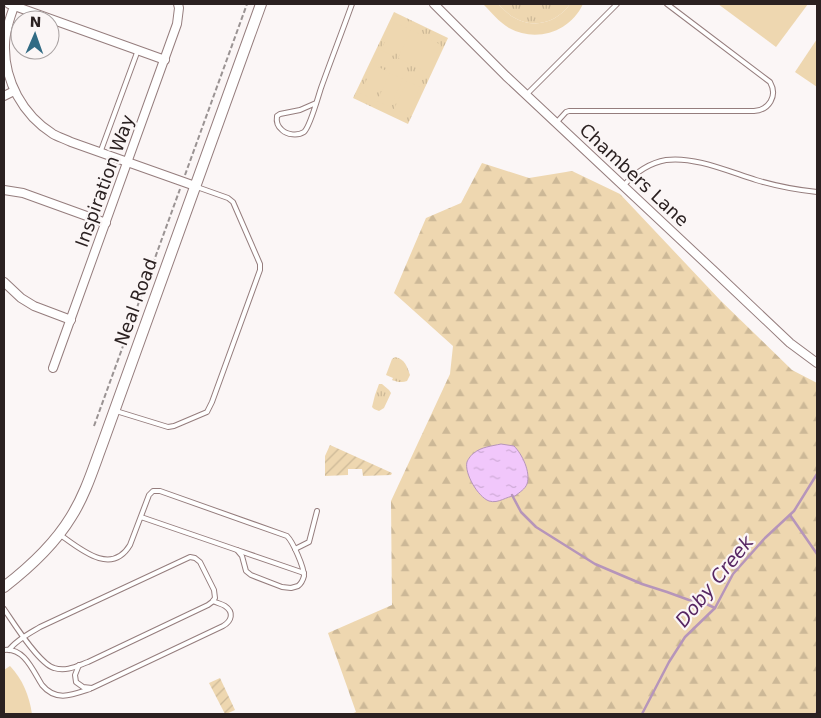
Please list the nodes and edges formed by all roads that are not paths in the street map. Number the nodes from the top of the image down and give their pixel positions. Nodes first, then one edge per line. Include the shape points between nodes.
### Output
1 (12, 4) edge
2 (178, 4) edge
3 (261, 4) edge
4 (352, 4) edge
5 (434, 4) edge
6 (617, 4) edge
7 (667, 4) edge
8 (138, 50) junction
9 (165, 60) junction
10 (14, 91) junction
11 (526, 95) junction
12 (4, 96) edge
13 (316, 103) junction
14 (556, 123) junction
15 (100, 153) junction
16 (128, 162) junction
17 (195, 186) junction
18 (624, 186) junction
19 (4, 190) edge
20 (817, 192) edge
21 (106, 222) junction
22 (4, 282) edge
23 (71, 320) junction
24 (817, 363) edge
25 (53, 368) dead end
26 (114, 410) junction
27 (317, 511) dead end
28 (141, 517) junction
29 (59, 534) junction
30 (233, 548) junction
31 (295, 550) junction
32 (304, 573) junction
33 (4, 587) edge
34 (213, 601) junction
35 (4, 609) edge
36 (24, 637) junction
37 (4, 650) edge
38 (9, 650) junction
39 (79, 665) junction
40 (92, 688) junction

1 - 8 street
1 - 10 street via 5,46 8,74
2 - 9 street, Inspiration Way via 178,24
3 - 17 street, Neal Road
4 - 13 lane
5 - 11 street, Chambers Lane
6 - 11 lane
7 - 14 lane via 770,82 773,91 768,106 760,111 569,111
8 - 9 street
8 - 15 lane
9 - 16 street, Inspiration Way
10 - 12 street
10 - 15 street via 30,115 53,134
11 - 14 street, Chambers Lane
13 - 13 lane via 302,133 287,133 280,129 276,119 278,115
14 - 18 street, Chambers Lane
15 - 16 street
16 - 17 street
16 - 21 street, Inspiration Way
17 - 26 street, Neal Road
17 - 26 lane via 233,202 260,270 207,412 168,426
18 - 20 lane via 646,167 666,160 680,160 793,189
18 - 24 street, Chambers Lane via 798,349
19 - 21 street via 23,193
21 - 23 street, Inspiration Way
22 - 23 street via 34,306
23 - 25 street, Inspiration Way
26 - 29 street, Neal Road via 81,497
27 - 31 lane via 309,542
28 - 29 lane via 128,550 114,559 93,557
28 - 30 lane
28 - 31 lane via 151,492 156,490 284,534
29 - 33 street, Neal Road via 40,556
30 - 32 lane
30 - 32 lane via 242,556 248,573 282,587 298,586
31 - 32 lane
34 - 36 lane via 215,593 202,565 190,557
34 - 39 lane
34 - 40 lane via 229,610 230,619 226,625
35 - 36 lane
36 - 38 lane
36 - 39 lane via 52,668
37 - 38 lane
38 - 40 lane via 22,655 49,692 67,696
39 - 40 lane via 76,682

